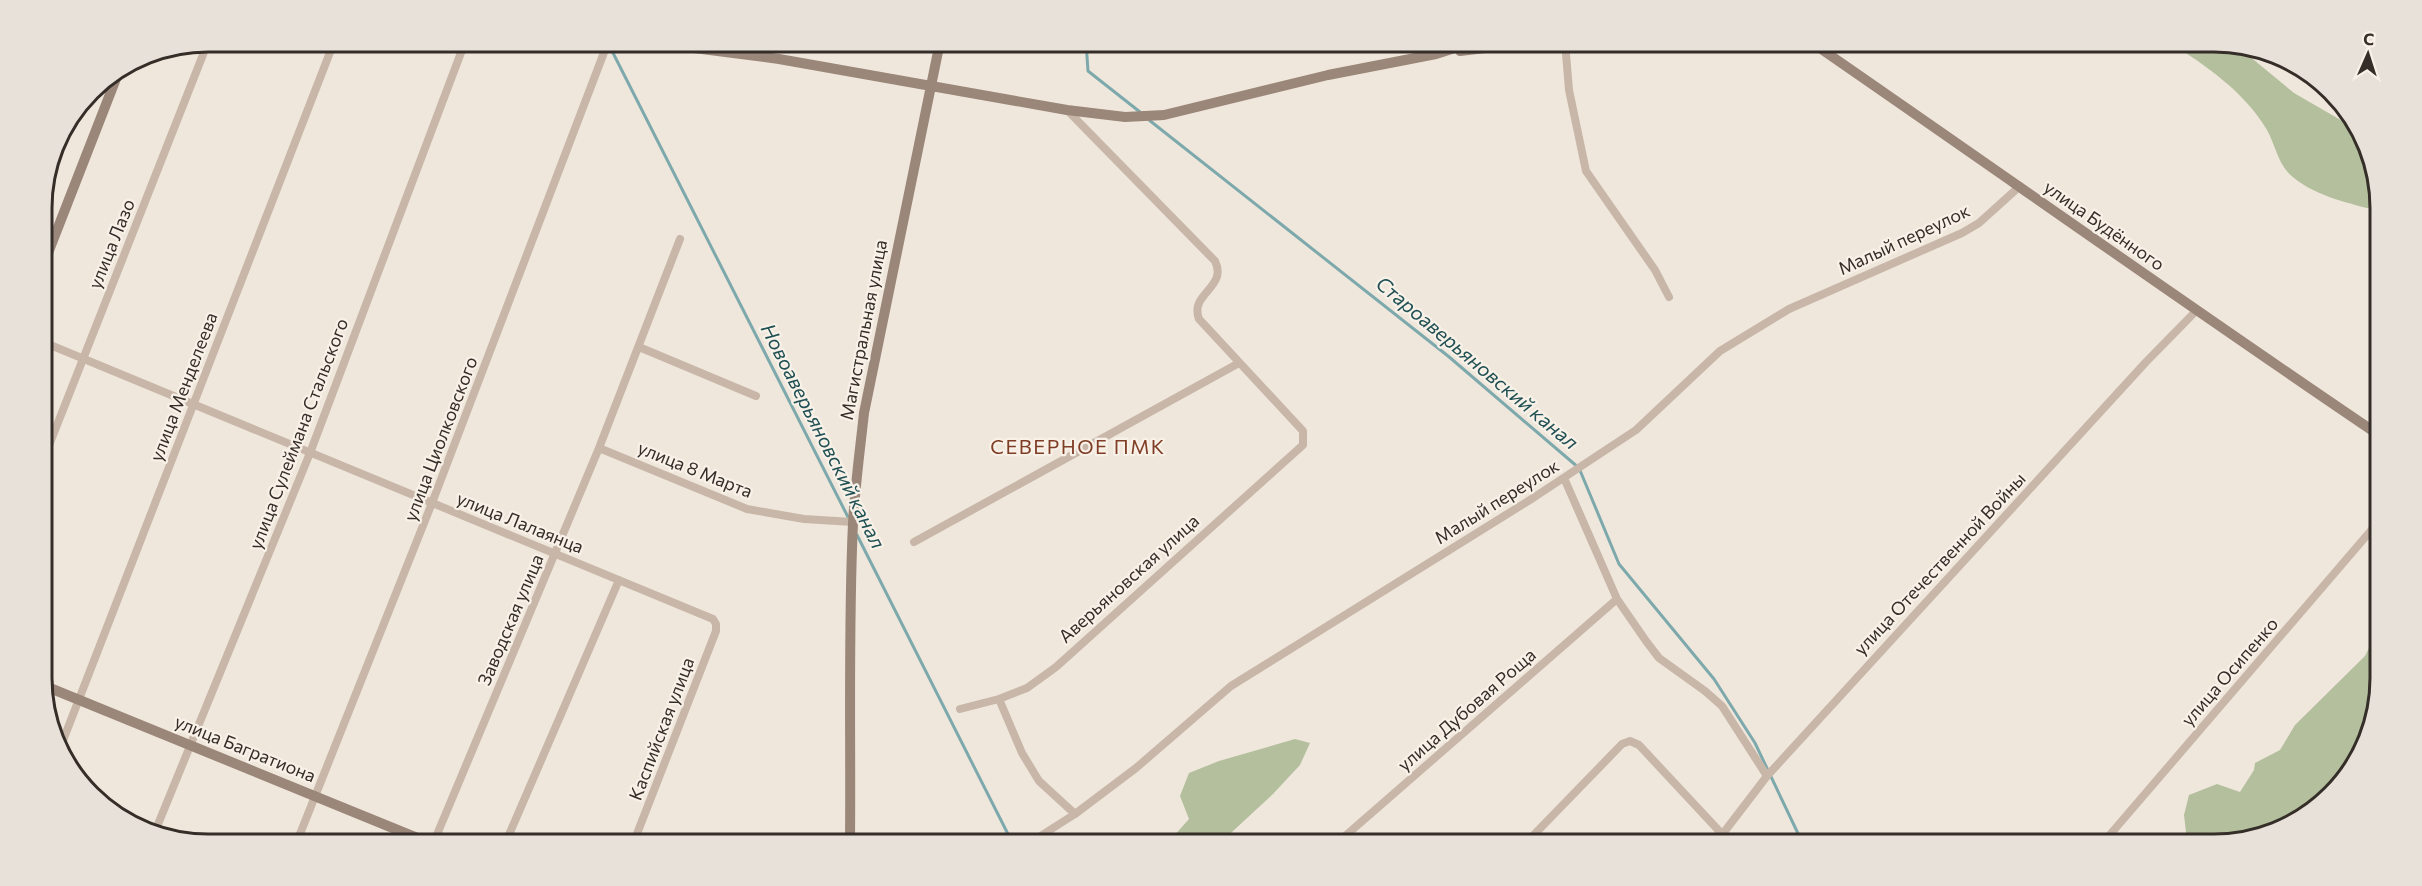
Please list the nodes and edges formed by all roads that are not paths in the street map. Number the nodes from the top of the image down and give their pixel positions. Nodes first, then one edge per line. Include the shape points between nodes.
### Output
1 (204, 53) edge
2 (330, 53) edge
3 (461, 53) edge
4 (604, 53) edge
5 (732, 53) edge
6 (938, 53) edge
7 (1439, 53) edge
8 (1444, 53) edge
9 (1566, 53) edge
10 (1826, 53) edge
11 (1436, 54) junction
12 (113, 85) edge
13 (931, 85) junction
14 (1066, 110) junction
15 (2020, 186) junction
16 (680, 238) dead end
17 (53, 241) edge
18 (1669, 297) dead end
19 (2196, 311) junction
20 (53, 346) edge
21 (639, 347) junction
22 (83, 359) junction
23 (1239, 363) junction
24 (756, 396) dead end
25 (193, 405) junction
26 (2370, 429) edge
27 (53, 436) edge
28 (599, 448) junction
29 (310, 453) junction
30 (1564, 478) junction
31 (432, 503) junction
32 (853, 522) junction
33 (2370, 532) edge
34 (914, 542) dead end
35 (555, 554) junction
36 (619, 580) junction
37 (1617, 598) junction
38 (716, 624) joint
39 (53, 690) edge
40 (999, 699) junction
41 (79, 701) junction
42 (960, 709) dead end
43 (65, 736) edge
44 (192, 746) junction
45 (1767, 776) junction
46 (314, 795) junction
47 (1076, 814) junction
48 (158, 825) edge
49 (1348, 833) edge
50 (1536, 833) edge
51 (1721, 833) edge
52 (2111, 833) edge
53 (300, 834) edge
54 (408, 834) edge
55 (437, 834) edge
56 (509, 834) edge
57 (637, 834) edge
58 (850, 834) edge
59 (1045, 834) edge
60 (1722, 834) edge

1 - 22 street, улица Лазо
2 - 25 street, улица Менделеева
3 - 29 street, улица Сулеймана Стальского
4 - 31 street, улица Циолковского
5 - 13 street
6 - 13 street, Магистральная улица
7 - 11 street
8 - 11 street
9 - 18 street via 1569,90 1586,171 1655,270
10 - 15 street, улица Будённого
11 - 14 street via 1328,75 1164,115 1125,117
12 - 17 street
13 - 14 street
13 - 32 street, Магистральная улица via 864,413
14 - 23 street via 1215,261 1219,269 1217,279 1196,311
15 - 19 street, улица Будённого
15 - 30 street, Малый переулок via 1962,233 1789,309 1720,351 1636,430
16 - 21 street, Заводская улица
19 - 26 street, улица Будённого
19 - 45 street, улица Отечественной Войны
20 - 22 street, улица Лалаянца
21 - 24 street
21 - 28 street, Заводская улица
22 - 25 street, улица Лалаянца
22 - 27 street, улица Лазо
23 - 34 street
23 - 40 street, Аверьяновская улица via 1303,431 1304,445 1056,667 1027,688
25 - 29 street, улица Лалаянца
25 - 41 street, улица Менделеева
28 - 32 street, улица 8 Марта via 747,509
28 - 35 street, Заводская улица
29 - 31 street, улица Лалаянца
29 - 44 street, улица Сулеймана Стальского
30 - 37 street
30 - 47 street, Малый переулок via 1231,686
31 - 35 street, улица Лалаянца
31 - 46 street, улица Циолковского
32 - 58 street, Магистральная улица
33 - 52 street, улица Осипенко
35 - 36 street, улица Лалаянца
35 - 55 street, Заводская улица
36 - 38 street, улица Лалаянца via 713,619
36 - 56 street
37 - 45 street via 1659,658 1722,706
37 - 49 street, улица Дубовая Роща
38 - 57 street, Каспийская улица
39 - 41 street, улица Багратиона
40 - 42 street, Аверьяновская улица
40 - 47 street via 1022,753 1039,781
41 - 43 street, улица Менделеева
41 - 44 street, улица Багратиона
44 - 46 street, улица Багратиона
44 - 48 street, улица Сулеймана Стальского
45 - 60 street, улица Отечественной Войны
46 - 53 street, улица Циолковского
46 - 54 street, улица Багратиона
47 - 59 street, Малый переулок
50 - 51 street via 1622,744 1630,741 1639,744

